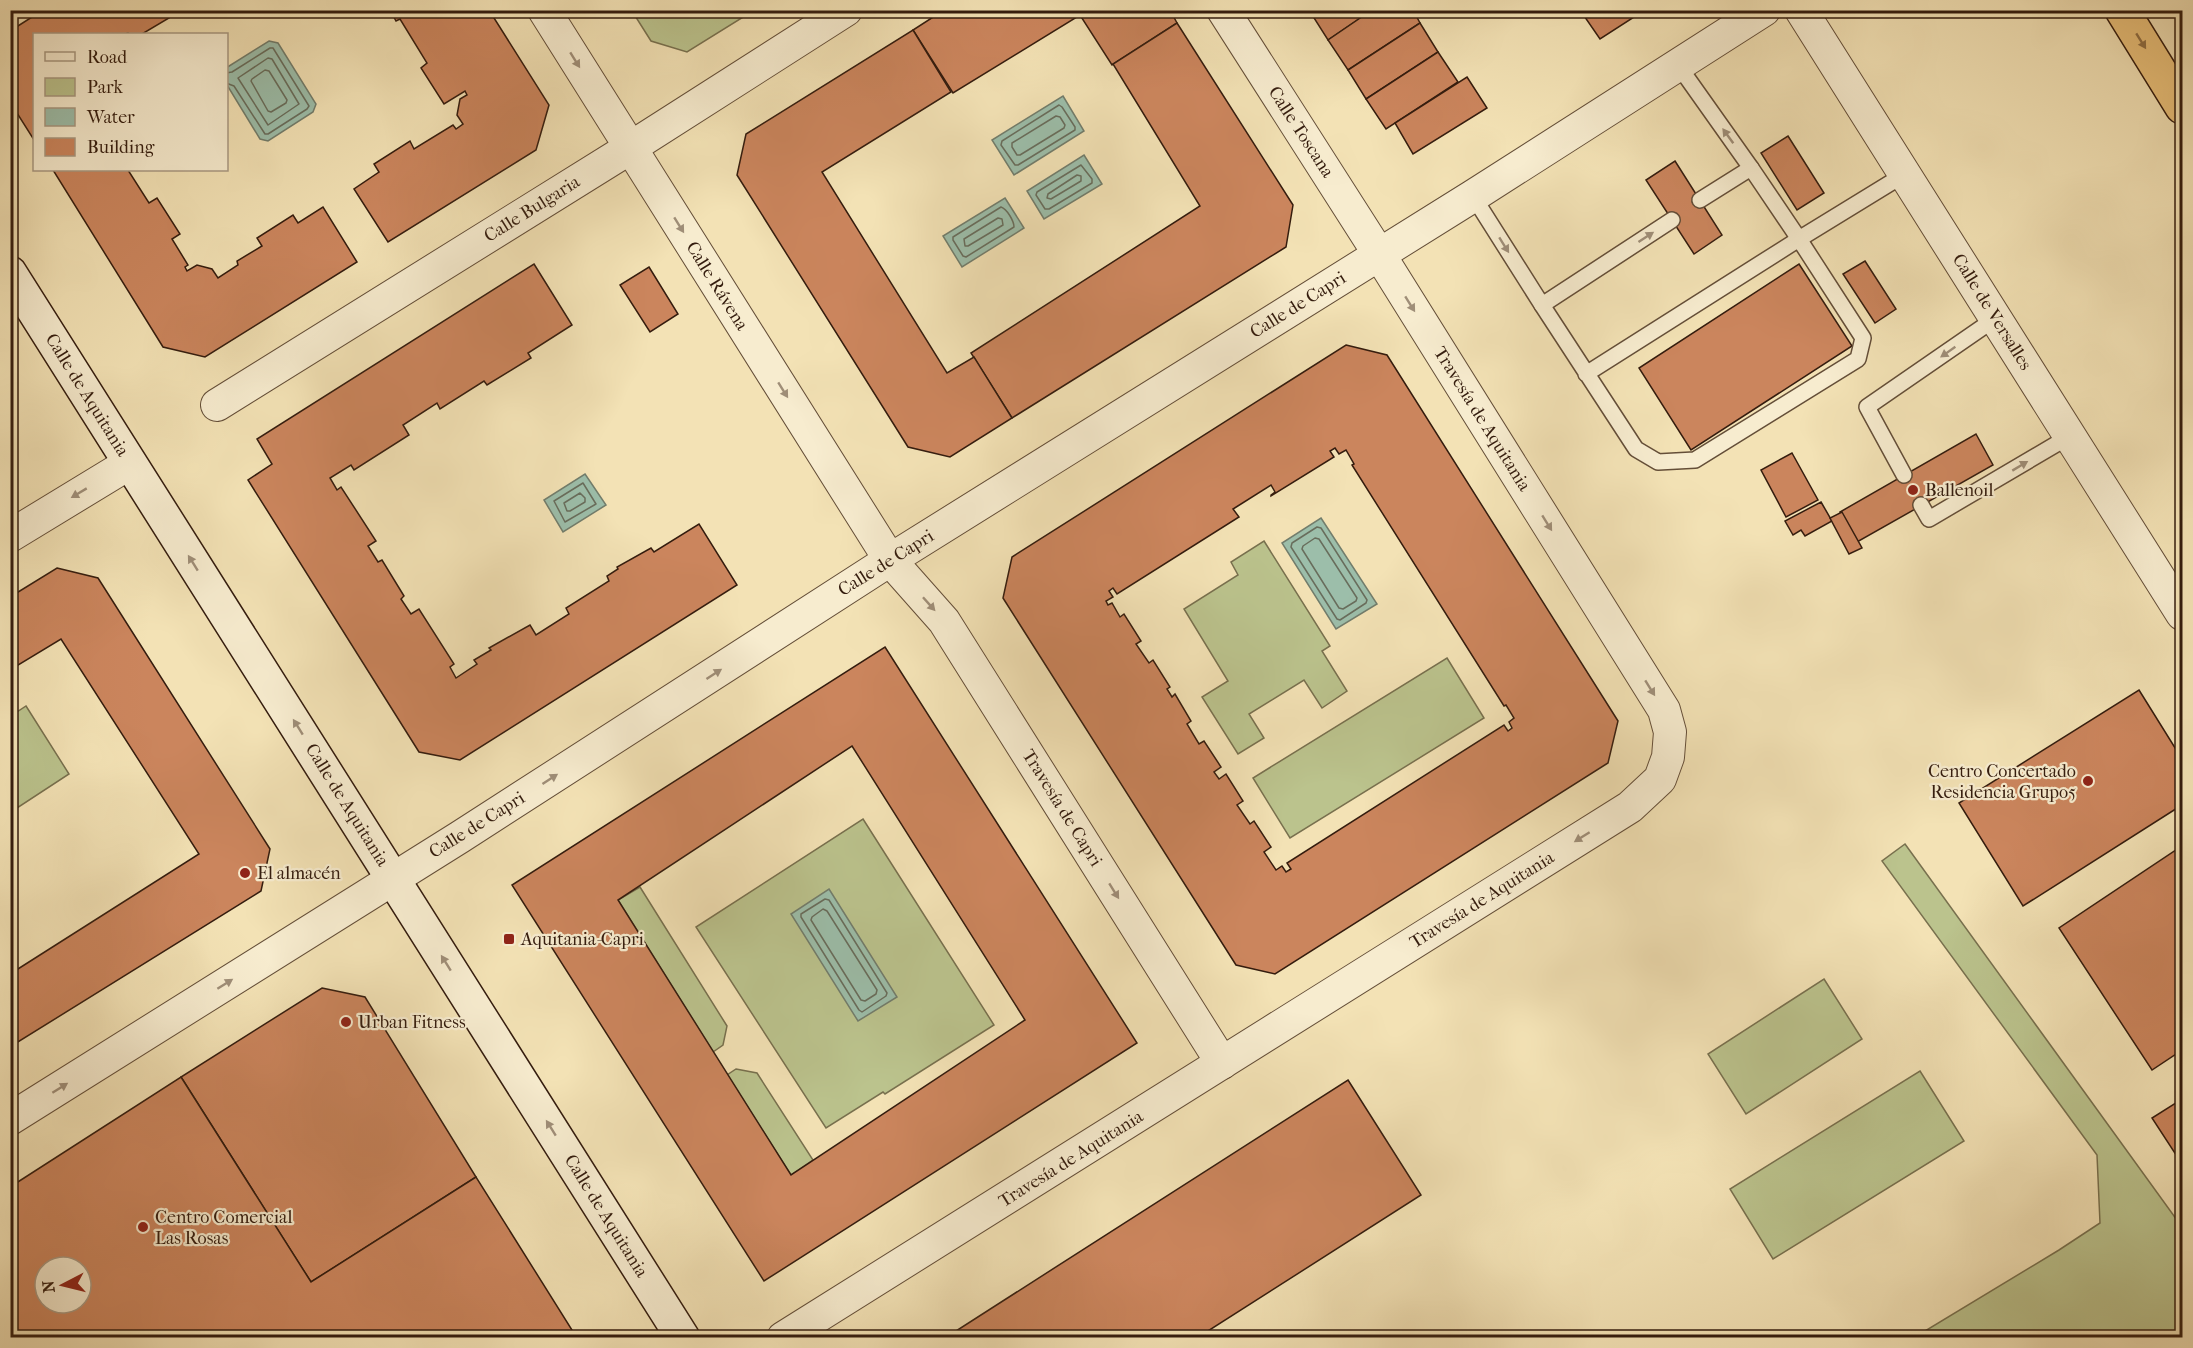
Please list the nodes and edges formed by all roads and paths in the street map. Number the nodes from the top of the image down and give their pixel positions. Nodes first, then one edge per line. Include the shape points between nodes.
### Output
1 (544, 10) edge
2 (846, 10) edge
3 (1222, 10) edge
4 (1764, 10) edge
5 (1801, 10) edge
6 (2122, 10) edge
7 (1678, 65) junction
8 (2182, 107) edge
9 (630, 148) junction
10 (1751, 168) junction
11 (1905, 174) junction
12 (1473, 196) junction
13 (1700, 200) dead end
14 (1672, 220) dead end
15 (1799, 239) junction
16 (1379, 254) junction
17 (10, 273) edge
18 (1542, 305) junction
19 (1996, 318) junction
20 (1586, 374) junction
21 (217, 405) dead end
22 (2070, 436) junction
23 (129, 463) junction
24 (1904, 476) dead end
25 (1921, 506) dead end
26 (10, 536) edge
27 (890, 560) junction
28 (2182, 614) edge
29 (394, 878) junction
30 (1222, 1063) junction
31 (10, 1119) edge
32 (683, 1338) edge
33 (783, 1338) edge

1 -> 9 street, Calle Rávena
2 - 9 street, Calle Bulgaria
3 - 16 street, Calle Toscana
4 - 7 street, Calle de Capri
5 - 11 street, Calle de Versalles
6 -> 8 highway
10 -> 7 lane
7 - 12 street, Calle de Capri
9 - 21 street, Calle Bulgaria
9 -> 27 street, Calle Rávena
10 - 13 lane
10 - 15 lane
11 - 15 lane
11 - 19 street, Calle de Versalles
12 - 16 street, Calle de Capri
12 -> 18 lane
18 -> 14 lane
15 - 20 lane
15 - 20 lane via 1863,338 1858,359 1695,460 1672,462 1658,462 1636,449
16 - 27 street, Calle de Capri
16 -> 30 street, Travesía de Aquitania via 1664,710 1670,732 1668,757 1660,779 1630,807
17 - 23 street, Calle de Aquitania
18 - 20 lane
19 - 22 street, Calle de Versalles
19 -> 24 lane via 1867,407
25 -> 22 lane via 1929,519
22 - 28 street, Calle de Versalles
23 -> 26 street
29 -> 23 street, Calle de Aquitania
29 -> 27 street, Calle de Capri
27 -> 30 street, Travesía de Capri via 944,621
31 -> 29 street, Calle de Capri
32 -> 29 street, Calle de Aquitania
30 - 33 street, Travesía de Aquitania

